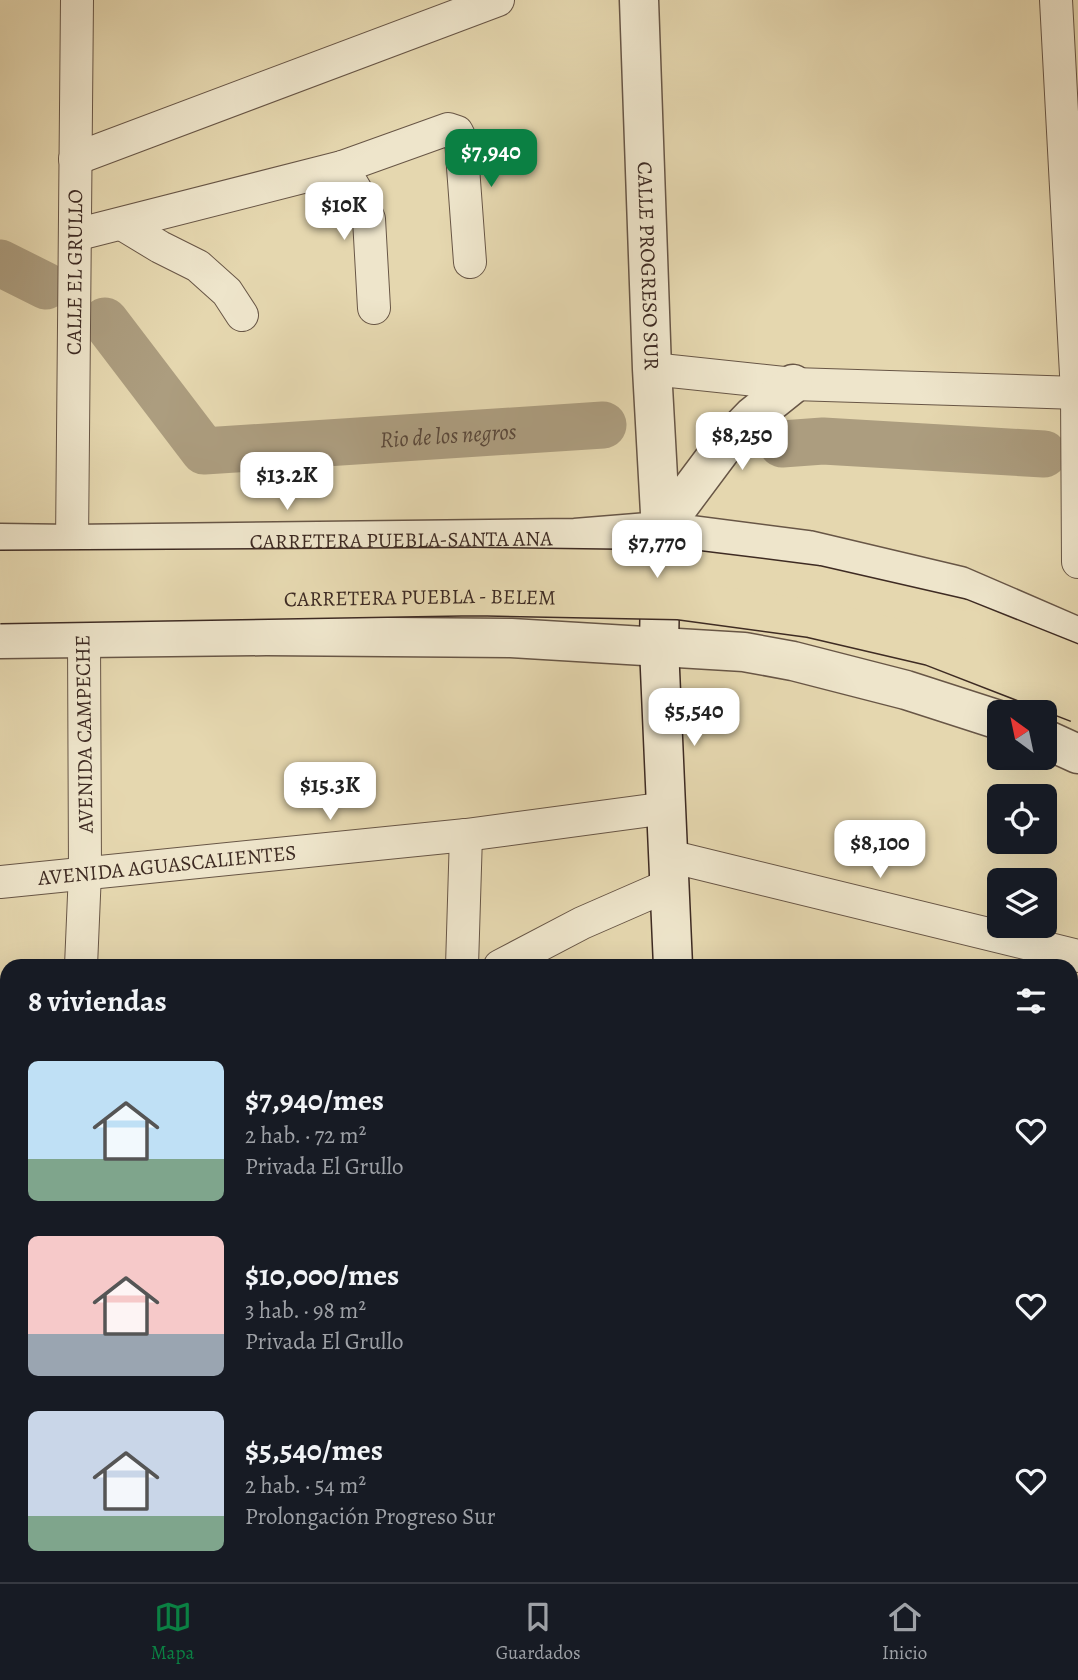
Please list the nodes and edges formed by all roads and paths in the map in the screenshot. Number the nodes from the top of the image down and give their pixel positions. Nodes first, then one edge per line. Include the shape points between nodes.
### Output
1 (77, 0) edge
2 (498, 0) edge
3 (639, 0) edge
4 (1056, 0) edge
5 (75, 159) junction
6 (342, 167) junction
7 (122, 224) junction
8 (75, 235) junction
9 (470, 262) dead end
10 (374, 308) dead end
11 (242, 315) dead end
12 (652, 369) junction
13 (793, 384) junction
14 (1077, 393) edge
15 (662, 531) junction
16 (575, 538) junction
17 (413, 540) junction
18 (0, 543) edge
19 (750, 543) junction
20 (72, 544) junction
21 (1078, 562) edge
22 (0, 570) edge
23 (616, 582) junction
24 (703, 597) junction
25 (0, 604) edge
26 (1078, 636) edge
27 (84, 638) junction
28 (414, 638) junction
29 (0, 639) edge
30 (552, 639) junction
31 (659, 647) junction
32 (744, 652) junction
33 (1078, 664) edge
34 (1042, 700) edge
35 (1078, 703) edge
36 (987, 716) edge
37 (1057, 744) edge
38 (1078, 754) edge
39 (667, 808) junction
40 (466, 835) junction
41 (669, 870) junction
42 (85, 872) junction
43 (0, 882) edge
44 (1078, 956) edge
45 (1048, 957) edge
46 (81, 959) edge
47 (462, 959) edge
48 (513, 959) edge
49 (673, 959) edge

1 - 5 street, CALLE EL GRULLO
2 - 5 street
3 - 12 street, CALLE PROGRESO SUR
4 - 14 street
5 - 8 street, CALLE EL GRULLO
6 - 7 street
6 - 9 street via 448,129 457,132
6 - 10 street via 369,219
7 - 8 street
7 - 11 street via 198,266 227,292
8 - 20 street, CALLE EL GRULLO
12 - 13 street
12 - 15 street, CALLE PROGRESO SUR
13 - 14 street
13 - 15 street via 753,415 723,447
14 - 21 street
15 - 16 street, CARRETERA PUEBLA-SANTA ANA
15 - 19 street, CARRETERA PUEBLA-SANTA ANA
15 - 23 street
15 - 24 street
15 - 31 street, CALLE PROGRESO SUR
16 - 17 street, CARRETERA PUEBLA-SANTA ANA
16 - 23 street
17 - 20 street, CARRETERA PUEBLA-SANTA ANA
17 - 28 street
18 - 20 street, CARRETERA PUEBLA-SANTA ANA
19 - 24 street
19 - 26 street, CARRETERA PUEBLA-SANTA ANA via 808,550 960,586
20 - 27 street, AVENIDA CAMPECHE
22 - 33 main road, CARRETERA PUEBLA - BELEM, bridge via 696,570 816,585 960,618
23 - 30 street
23 - 31 street
24 - 31 street
24 - 32 street
25 - 35 main road, CARRETERA PUEBLA - BELEM, bridge via 477,596 678,600 811,618 930,646
26 - 34 street via 1077,654 1066,679
27 - 28 street, CARRETERA PUEBLA - BELEM
27 - 29 street, CARRETERA PUEBLA - BELEM
27 - 42 street, AVENIDA CAMPECHE
28 - 30 street, CARRETERA PUEBLA - BELEM
30 - 31 street, CARRETERA PUEBLA - BELEM
31 - 32 street, CARRETERA PUEBLA - BELEM
31 - 39 street, CALLE PROGRESO SUR
32 - 36 street, CARRETERA PUEBLA - BELEM via 906,690
37 - 38 street
39 - 40 street, AVENIDA AGUASCALIENTES
39 - 41 street, CALLE PROGRESO SUR
40 - 42 street, AVENIDA AGUASCALIENTES
40 - 47 street
41 - 45 street
41 - 48 street
41 - 49 street, CALLE PROGRESO SUR
42 - 43 street, AVENIDA AGUASCALIENTES
42 - 46 street, AVENIDA CAMPECHE
44 - 45 street

